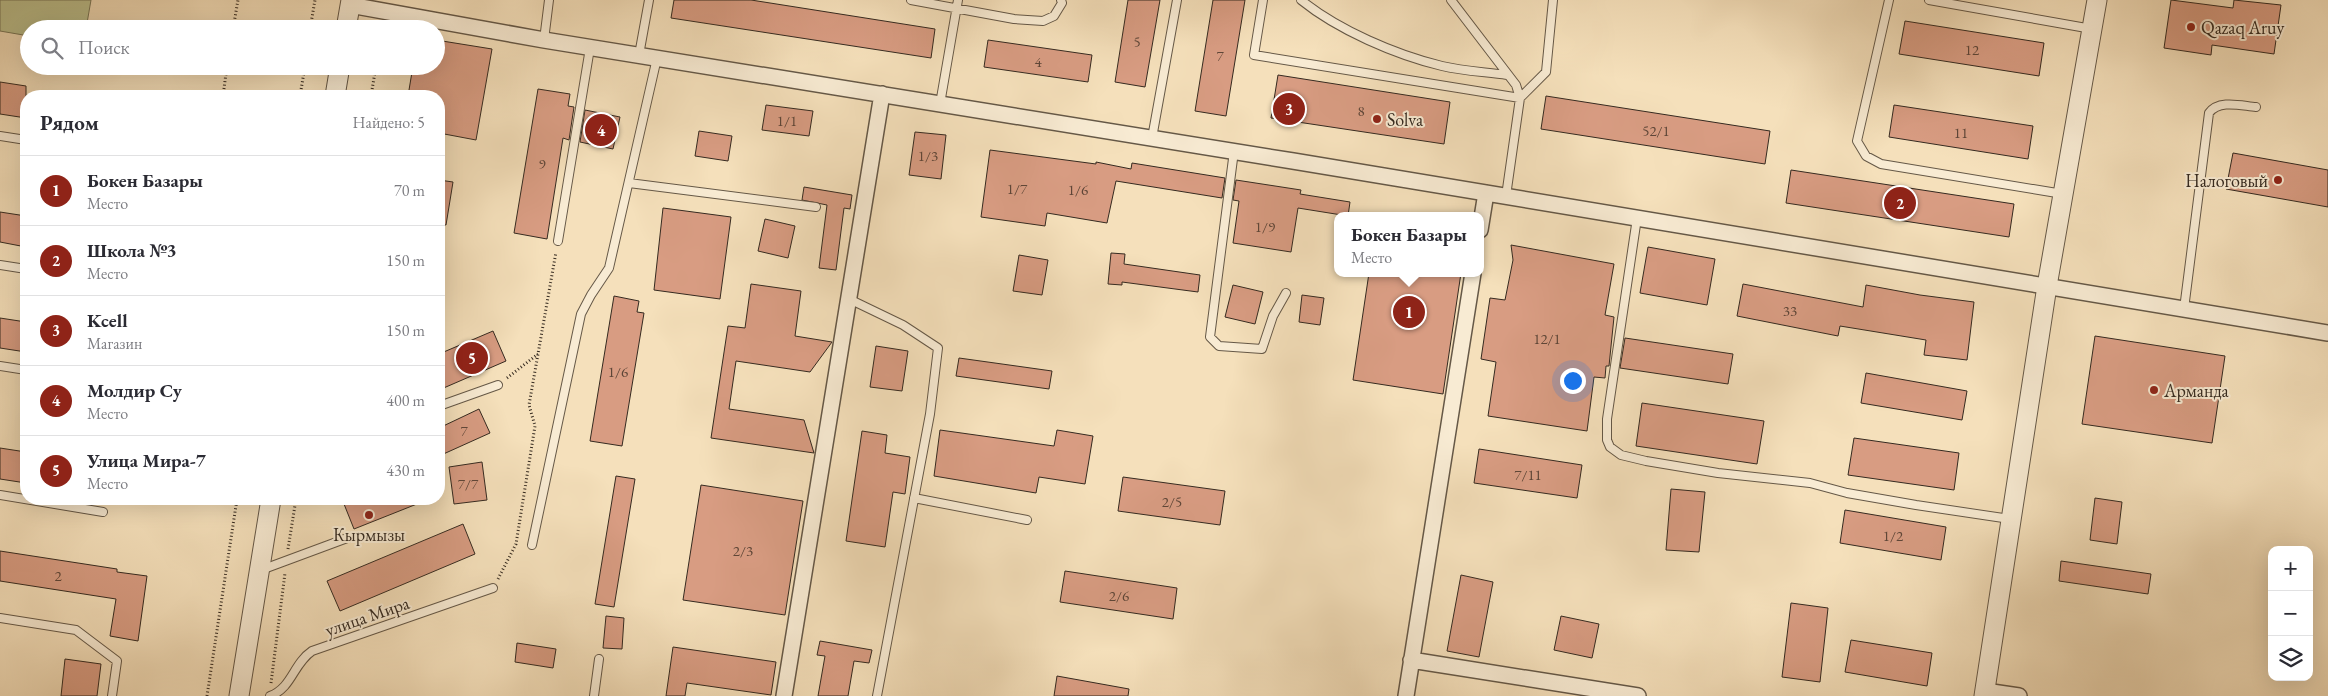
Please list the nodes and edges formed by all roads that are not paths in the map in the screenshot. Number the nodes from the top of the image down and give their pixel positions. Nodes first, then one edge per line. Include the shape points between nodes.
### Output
1 (550, 0) edge
2 (650, 0) edge
3 (911, 0) edge
4 (1061, 0) edge
5 (1177, 0) edge
6 (1263, 0) edge
7 (1300, 0) edge
8 (1451, 0) edge
9 (1553, 0) edge
10 (1889, 0) edge
11 (1929, 0) edge
12 (2098, 0) edge
13 (350, 2) edge
14 (958, 4) edge
15 (347, 20) edge
16 (442, 20) edge
17 (445, 21) edge
18 (2092, 29) junction
19 (544, 40) junction
20 (590, 48) junction
21 (639, 56) junction
22 (657, 58) junction
23 (338, 75) edge
24 (1507, 75) junction
25 (336, 90) edge
26 (882, 94) junction
27 (1520, 98) junction
28 (940, 104) junction
29 (2256, 107) dead end
30 (0, 136) edge
31 (1152, 138) junction
32 (20, 139) edge
33 (1234, 151) junction
34 (629, 182) junction
35 (1486, 193) junction
36 (2063, 194) junction
37 (1506, 196) junction
38 (816, 207) dead end
39 (1483, 212) edge
40 (1637, 218) junction
41 (558, 241) road end
42 (0, 265) edge
43 (20, 268) edge
44 (1472, 277) edge
45 (2047, 286) junction
46 (1286, 293) dead end
47 (849, 299) junction
48 (2184, 309) junction
49 (2328, 333) edge
50 (0, 366) edge
51 (20, 369) edge
52 (498, 385) road end
53 (445, 404) edge
54 (0, 495) edge
55 (20, 498) edge
56 (914, 498) junction
57 (61, 505) edge
58 (270, 505) edge
59 (103, 512) dead end
60 (2010, 518) junction
61 (1027, 520) dead end
62 (350, 537) dead end
63 (532, 544) dead end
64 (259, 571) junction
65 (493, 588) road end
66 (0, 618) edge
67 (599, 659) dead end
68 (1411, 660) junction
69 (1985, 693) edge
70 (112, 696) edge
71 (239, 696) edge
72 (270, 696) edge
73 (594, 696) edge
74 (784, 696) edge
75 (877, 696) edge
76 (1406, 696) edge
77 (1638, 696) edge
78 (2019, 696) edge

1 - 19 lane
2 - 21 lane
3 - 14 lane
4 - 14 lane via 1062,4 1054,16 1042,21 1014,19
5 - 31 lane
6 - 27 lane via 1254,55
7 - 24 lane via 1319,15 1368,41 1443,66
8 - 24 lane
9 - 27 lane via 1546,72
10 - 36 lane via 1857,140 1866,156 1881,164
11 - 18 lane
12 - 18 street
13 - 15 street
13 - 16 street
14 - 28 lane
17 - 19 street
18 - 36 street
19 - 20 street
20 - 21 street
20 - 41 lane
21 - 22 street
22 - 26 street
22 - 34 lane
23 - 25 street
24 - 27 lane
26 - 28 street
26 - 47 street
27 - 37 lane
28 - 31 street
29 - 48 lane via 2220,104 2209,113
30 - 32 lane
31 - 33 street
33 - 35 street
33 - 46 lane via 1210,337 1219,346 1262,349 1273,316
34 - 38 lane
34 - 63 lane via 609,268 581,314
35 - 37 street
35 - 39 street
36 - 45 street
37 - 40 street
40 - 45 street
40 - 60 lane via 1607,419 1610,447 1621,455 1646,461 1810,483 1908,504
42 - 43 lane
44 - 68 street
45 - 48 street
45 - 60 street
47 - 56 lane via 903,325 938,348 930,414
47 - 74 street
48 - 49 street
50 - 51 lane
52 - 53 lane
54 - 55 lane
56 - 61 lane
56 - 75 lane
57 - 59 lane
58 - 64 street
60 - 69 street
62 - 64 lane
64 - 71 street
65 - 72 lane, улица Мира via 312,651 301,660 284,689
66 - 70 lane via 76,630 116,661
67 - 73 lane
68 - 76 street
68 - 77 street
69 - 78 street

